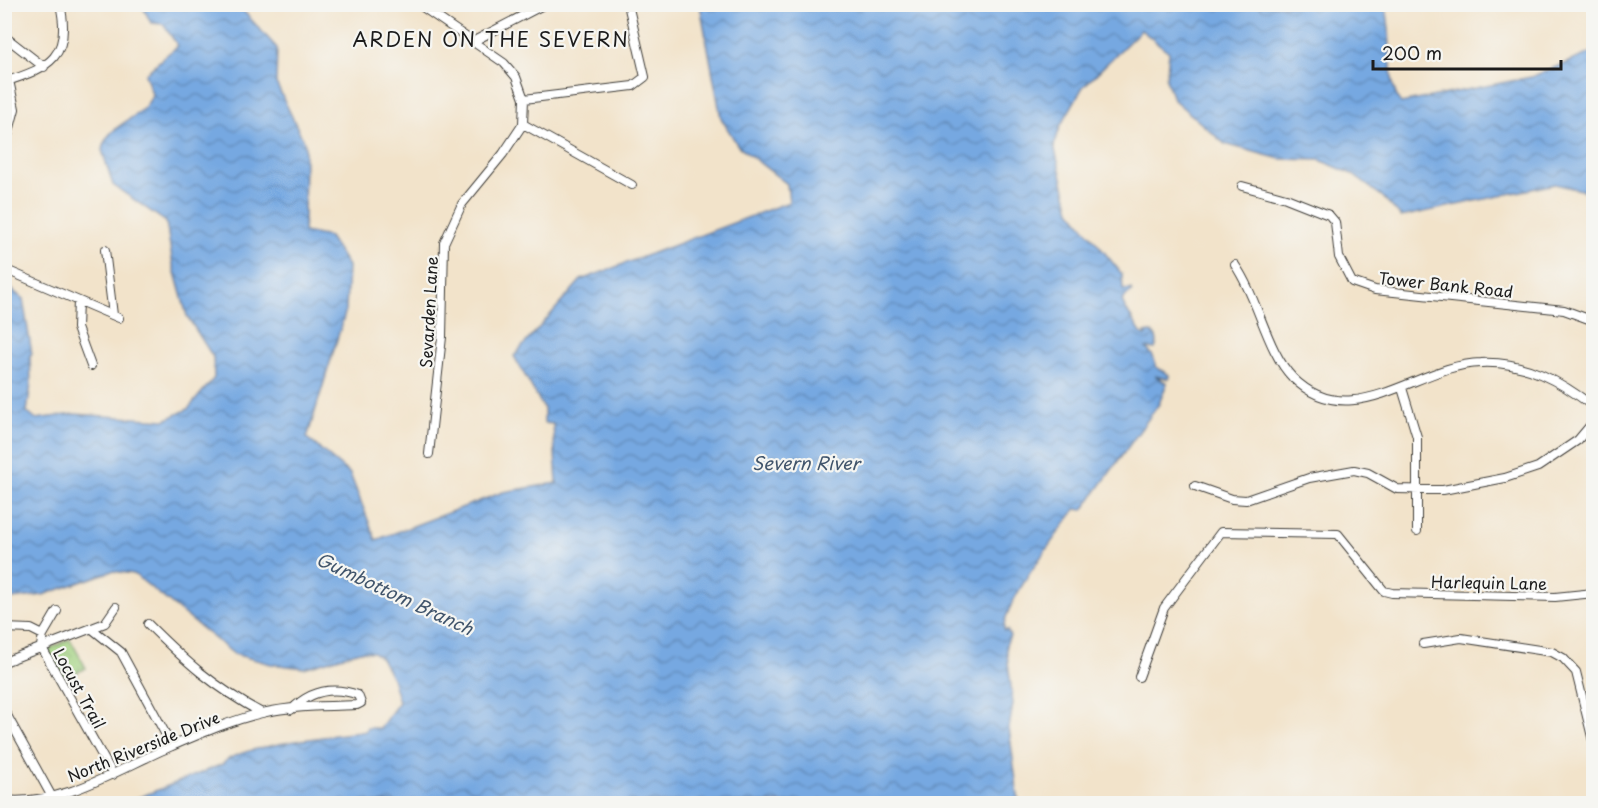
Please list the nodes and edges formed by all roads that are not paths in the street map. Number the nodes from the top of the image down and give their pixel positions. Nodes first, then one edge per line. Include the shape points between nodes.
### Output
1 (60, 4) edge
2 (418, 4) edge
3 (526, 4) edge
4 (545, 4) edge
5 (628, 4) edge
6 (523, 15) junction
7 (4, 36) edge
8 (474, 41) junction
9 (44, 67) junction
10 (7, 81) edge
11 (524, 99) junction
12 (523, 124) junction
13 (4, 150) edge
14 (632, 185) dead end
15 (1242, 186) dead end
16 (105, 250) dead end
17 (1235, 265) dead end
18 (4, 268) edge
19 (78, 301) junction
20 (1593, 321) edge
21 (91, 366) dead end
22 (1402, 388) junction
23 (1593, 406) edge
24 (1593, 421) edge
25 (429, 454) dead end
26 (1195, 486) dead end
27 (1418, 491) junction
28 (1417, 531) dead end
29 (1593, 593) edge
30 (116, 607) dead end
31 (57, 611) dead end
32 (148, 624) dead end
33 (4, 627) edge
34 (91, 628) junction
35 (43, 635) junction
36 (1424, 644) dead end
37 (41, 646) junction
38 (4, 662) edge
39 (1139, 677) dead end
40 (4, 710) edge
41 (291, 710) junction
42 (262, 713) junction
43 (1590, 719) edge
44 (1593, 745) edge
45 (172, 746) junction
46 (113, 775) junction
47 (52, 797) junction
48 (4, 800) edge

1 - 9 street via 65,29 63,42 55,58
2 - 8 street
3 - 6 street
4 - 6 street
5 - 11 street via 643,61 645,77 640,82
6 - 8 street
7 - 9 street
8 - 11 street via 510,69
9 - 10 street
10 - 13 street via 15,109
11 - 12 street
12 - 14 street
12 - 25 street, Sevarden Lane via 462,204 444,243 442,337
15 - 20 street, Tower Bank Road via 1329,215 1335,222 1339,257 1352,282 1375,290 1564,310
16 - 19 street via 116,317
17 - 22 street via 1248,283 1280,362 1307,389 1339,401 1374,397
18 - 19 street
19 - 21 street via 77,328
22 - 23 street via 1457,366 1499,363 1540,373
22 - 27 street via 1417,437
24 - 27 street via 1578,440 1538,467 1467,486
26 - 27 street via 1246,500 1309,478 1354,470 1398,489
27 - 28 street
29 - 39 street, Harlequin Lane via 1552,597 1384,591 1338,534 1221,531 1164,608
30 - 34 street via 105,623
31 - 35 street
32 - 42 street via 192,668 225,693
33 - 35 street via 32,629
34 - 37 street
34 - 45 street via 121,651
35 - 37 street
36 - 43 street via 1461,638 1552,652 1576,672
37 - 38 street
37 - 46 street, Locust Trail
40 - 47 street
41 - 41 street, North Riverside Drive via 302,700 329,690 358,694 361,703
41 - 42 street, North Riverside Drive
42 - 45 street, North Riverside Drive
43 - 44 street
45 - 46 street, North Riverside Drive
46 - 47 street, North Riverside Drive
47 - 48 street, North Riverside Drive via 25,802

